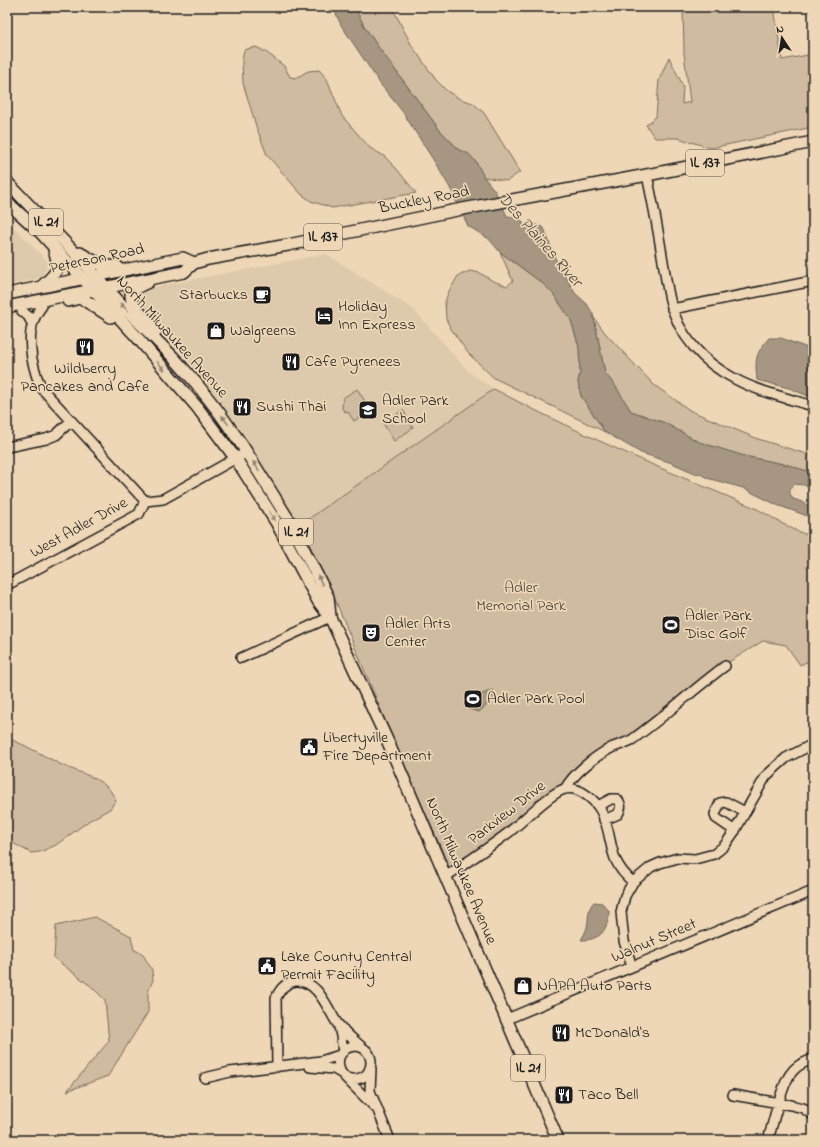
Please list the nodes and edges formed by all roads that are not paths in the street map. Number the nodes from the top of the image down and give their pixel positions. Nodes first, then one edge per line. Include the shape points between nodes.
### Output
1 (813, 142) edge
2 (647, 175) junction
3 (7, 182) edge
4 (7, 202) edge
5 (68, 245) junction
6 (54, 249) junction
7 (162, 261) junction
8 (194, 263) junction
9 (95, 275) junction
10 (161, 276) junction
11 (81, 278) junction
12 (813, 281) edge
13 (40, 287) junction
14 (105, 287) junction
15 (91, 289) junction
16 (7, 294) edge
17 (8, 306) edge
18 (42, 306) junction
19 (672, 309) junction
20 (22, 311) junction
21 (120, 319) junction
22 (32, 323) junction
23 (181, 365) junction
24 (813, 406) edge
25 (71, 421) junction
26 (7, 447) edge
27 (247, 452) junction
28 (236, 459) junction
29 (145, 501) junction
30 (7, 585) edge
31 (330, 617) junction
32 (242, 658) dead end
33 (725, 666) dead end
34 (813, 744) edge
35 (565, 789) junction
36 (598, 806) junction
37 (745, 812) junction
38 (604, 820) junction
39 (735, 831) junction
40 (445, 877) junction
41 (633, 882) junction
42 (813, 891) edge
43 (632, 967) junction
44 (507, 1019) junction
45 (338, 1023) junction
46 (364, 1049) junction
47 (342, 1053) junction
48 (813, 1059) edge
49 (289, 1066) junction
50 (277, 1067) junction
51 (370, 1069) junction
52 (344, 1075) junction
53 (205, 1078) dead end
54 (733, 1095) dead end
55 (779, 1104) junction
56 (378, 1110) junction
57 (813, 1115) edge
58 (390, 1140) edge
59 (558, 1140) edge
60 (768, 1140) edge

1 - 2 main road, Buckley Road / IL 137
2 - 8 main road, Buckley Road / IL 137 via 507,200
2 - 19 street
3 - 5 main road, North Milwaukee Avenue / IL 21
4 - 6 main road, North Milwaukee Avenue / IL 21
5 - 7 main road via 106,267 154,258
5 - 9 main road, North Milwaukee Avenue / IL 21
6 - 11 main road, North Milwaukee Avenue / IL 21
6 - 13 main road via 58,270
7 - 8 main road, Peterson Road / IL 137 via 182,258
7 - 9 main road, Peterson Road / IL 137
8 - 10 main road, Buckley Road / IL 137 via 184,272
9 - 11 main road, Peterson Road / IL 137
9 - 14 main road, North Milwaukee Avenue / IL 21
10 - 14 main road, Buckley Road / IL 137
10 - 23 main road via 136,288 131,295 132,300 175,351
11 - 13 main road, Peterson Road / IL 137
11 - 15 main road, North Milwaukee Avenue / IL 21
12 - 19 street
13 - 16 main road, Peterson Road / IL 137
14 - 15 main road, Buckley Road / IL 137
23 -> 14 main road, North Milwaukee Avenue / IL 21
15 - 17 main road, Peterson Road / IL 137
15 - 21 main road, North Milwaukee Avenue / IL 21
17 - 20 main road
18 - 20 main road
18 - 21 main road via 80,298 114,319
18 - 22 street
19 - 24 street via 682,332 695,350 722,372 751,386
20 - 22 street
21 -> 28 main road, North Milwaukee Avenue / IL 21 via 197,407
22 - 25 street via 29,342 38,382
27 -> 23 main road, North Milwaukee Avenue / IL 21 via 220,413
25 - 26 street via 56,435
25 - 29 street
27 - 28 street, West Adler Drive
31 -> 27 main road, North Milwaukee Avenue / IL 21 via 328,596 301,542
28 - 29 street, West Adler Drive via 164,499
28 -> 31 main road, North Milwaukee Avenue / IL 21 via 276,522 318,601
29 - 30 street, West Adler Drive via 139,514
31 - 32 street
31 - 40 main road, North Milwaukee Avenue / IL 21
33 - 35 street via 632,740 597,757 580,771
34 - 37 street via 786,758 766,776
35 - 36 street, Parkview Drive via 582,792
35 - 40 street, Parkview Drive via 548,799 484,851
36 - 38 street, Parkview Drive
36 - 38 street via 611,798 617,799 620,803 618,814
37 - 39 street
37 - 39 street via 726,802 720,803 717,808 714,814 716,818
38 - 41 street, Parkview Drive via 617,864
39 - 41 street via 725,845 714,854 660,863
40 - 44 main road, North Milwaukee Avenue / IL 21
41 - 43 street via 621,912 624,941
42 - 43 street, Walnut Street
43 - 44 street, Walnut Street
44 - 59 main road, North Milwaukee Avenue / IL 21
45 - 46 street
45 - 47 street via 342,1036
45 - 50 street via 315,988 300,981 285,985 276,998
46 - 47 street via 354,1046
46 - 51 street via 371,1058
47 - 49 street via 321,1061
47 - 52 street via 338,1065
48 - 55 street via 802,1063 790,1073
49 - 50 street
49 - 52 street via 334,1069
50 - 53 street via 230,1072
51 - 52 street via 364,1077 358,1079
51 - 56 street via 370,1091
52 - 56 street
54 - 55 street
55 - 57 street via 797,1107
55 - 60 street
56 - 58 street

